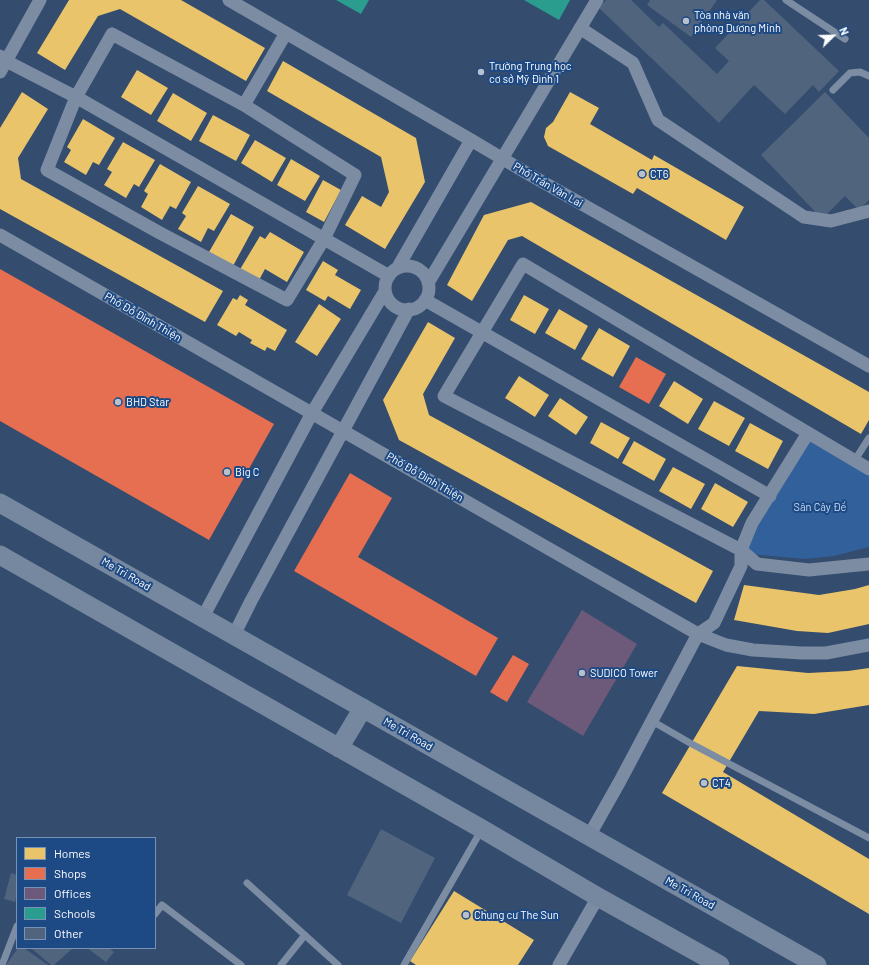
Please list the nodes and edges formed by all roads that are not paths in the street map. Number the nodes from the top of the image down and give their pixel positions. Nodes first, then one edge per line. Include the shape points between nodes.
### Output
1 (40, 0) edge
2 (229, 0) edge
3 (597, 0) edge
4 (786, 0) edge
5 (580, 28) junction
6 (286, 33) junction
7 (845, 39) dead end
8 (2, 63) edge
9 (869, 76) edge
10 (833, 90) dead end
11 (76, 97) junction
12 (244, 106) junction
13 (471, 140) junction
14 (502, 158) junction
15 (869, 211) edge
16 (0, 235) edge
17 (324, 239) junction
18 (393, 272) junction
19 (428, 283) junction
20 (385, 291) junction
21 (425, 300) junction
22 (410, 309) junction
23 (482, 333) junction
24 (869, 366) edge
25 (312, 413) junction
26 (343, 430) junction
27 (808, 433) junction
28 (869, 438) edge
29 (855, 460) junction
30 (869, 469) edge
31 (770, 496) junction
32 (0, 503) edge
33 (741, 550) junction
34 (0, 554) edge
35 (869, 564) edge
36 (203, 617) junction
37 (698, 634) junction
38 (234, 635) junction
39 (869, 645) edge
40 (363, 708) junction
41 (652, 721) junction
42 (339, 748) junction
43 (482, 829) junction
44 (589, 836) junction
45 (869, 838) edge
46 (247, 883) dead end
47 (598, 897) junction
48 (156, 913) edge
49 (16, 929) edge
50 (305, 935) junction
51 (2, 965) edge
52 (241, 965) edge
53 (281, 965) edge
54 (338, 965) edge
55 (404, 965) edge
56 (559, 965) edge
57 (720, 965) edge
58 (817, 965) edge

1 - 8 street
2 - 6 street, Phố Trần Văn Lai
3 - 5 street
4 - 7 lane
5 - 14 street
5 - 15 street via 634,63 658,120 804,217 831,221
6 - 12 street
6 - 13 street, Phố Trần Văn Lai
8 - 11 street
9 - 10 lane via 860,72 850,73
11 - 12 street via 112,34
11 - 17 street
11 - 17 street via 47,170 287,300
12 - 17 street via 356,175
13 - 14 street, Phố Trần Văn Lai
13 - 18 street
14 - 19 street
14 - 24 street, Phố Trần Văn Lai
16 - 25 street, Phố Đỗ Đình Thiện
17 - 18 street
18 - 19 street via 405,266 418,269
18 - 20 street via 385,283
19 - 21 street
20 - 22 street via 392,304
20 - 25 street
21 - 22 street
21 - 23 street
22 - 26 street
23 - 27 street via 524,264
23 - 31 street
23 - 33 street via 444,396
25 - 26 street, Phố Đỗ Đình Thiện
25 - 36 street
26 - 37 street, Phố Đỗ Đình Thiện
26 - 38 street
27 - 29 street
27 - 31 street
28 - 29 lane
29 - 30 street
31 - 33 street via 752,523
32 - 36 main road, Me Tri Road
33 - 35 street via 757,564 809,570
33 - 37 street via 741,566 724,604 714,623
34 - 42 main road
36 - 38 main road, Me Tri Road
37 - 39 street, Phố Đỗ Đình Thiện via 726,645 802,653 826,653
37 - 41 street
38 - 40 main road, Me Tri Road
40 - 42 main road
40 - 44 main road, Me Tri Road
41 - 44 street
41 - 45 lane
42 - 43 main road
43 - 47 main road
43 - 55 lane
44 - 58 main road, Me Tri Road
46 - 50 lane
47 - 56 street
47 - 57 main road
48 - 52 lane via 162,905
49 - 51 lane
50 - 53 lane
50 - 54 lane

